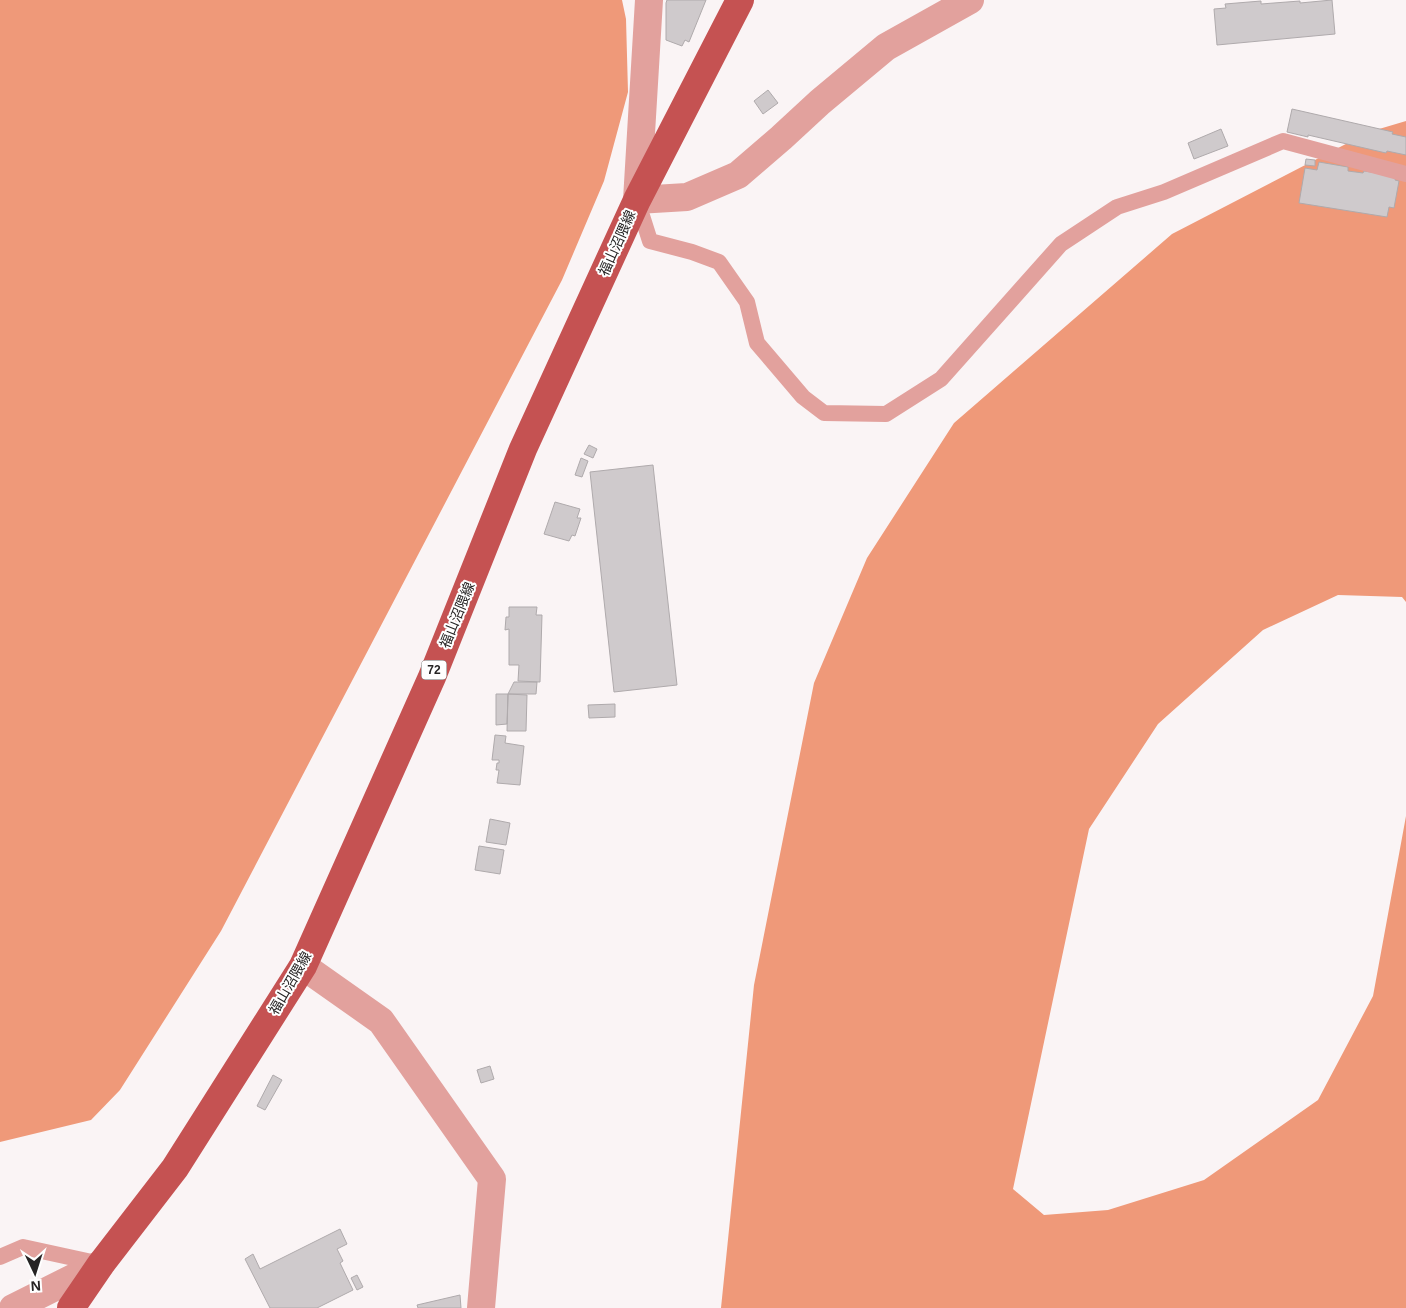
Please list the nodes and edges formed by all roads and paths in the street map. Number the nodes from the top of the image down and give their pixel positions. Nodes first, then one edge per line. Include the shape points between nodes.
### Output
1 (649, 0) edge
2 (740, 0) edge
3 (970, 0) edge
4 (1406, 174) edge
5 (637, 200) junction
6 (303, 966) junction
7 (0, 1257) edge
8 (101, 1264) junction
9 (13, 1308) edge
10 (71, 1308) edge
11 (481, 1308) edge

1 - 5 street
2 - 5 main road, 福山沼隈線 / 72
3 - 5 street via 886,47 738,175 687,197
4 - 5 lane via 1283,141 1164,192 1117,207 1061,244 941,380 886,414 824,413 803,397 757,343 747,302 719,262 650,241
5 - 6 main road, 福山沼隈線 / 72 via 523,449 432,677
6 - 8 main road, 福山沼隈線 / 72 via 175,1168
6 - 11 street via 381,1021 492,1179
7 - 8 lane via 23,1247
8 - 9 street
8 - 10 main road, 福山沼隈線 / 72

